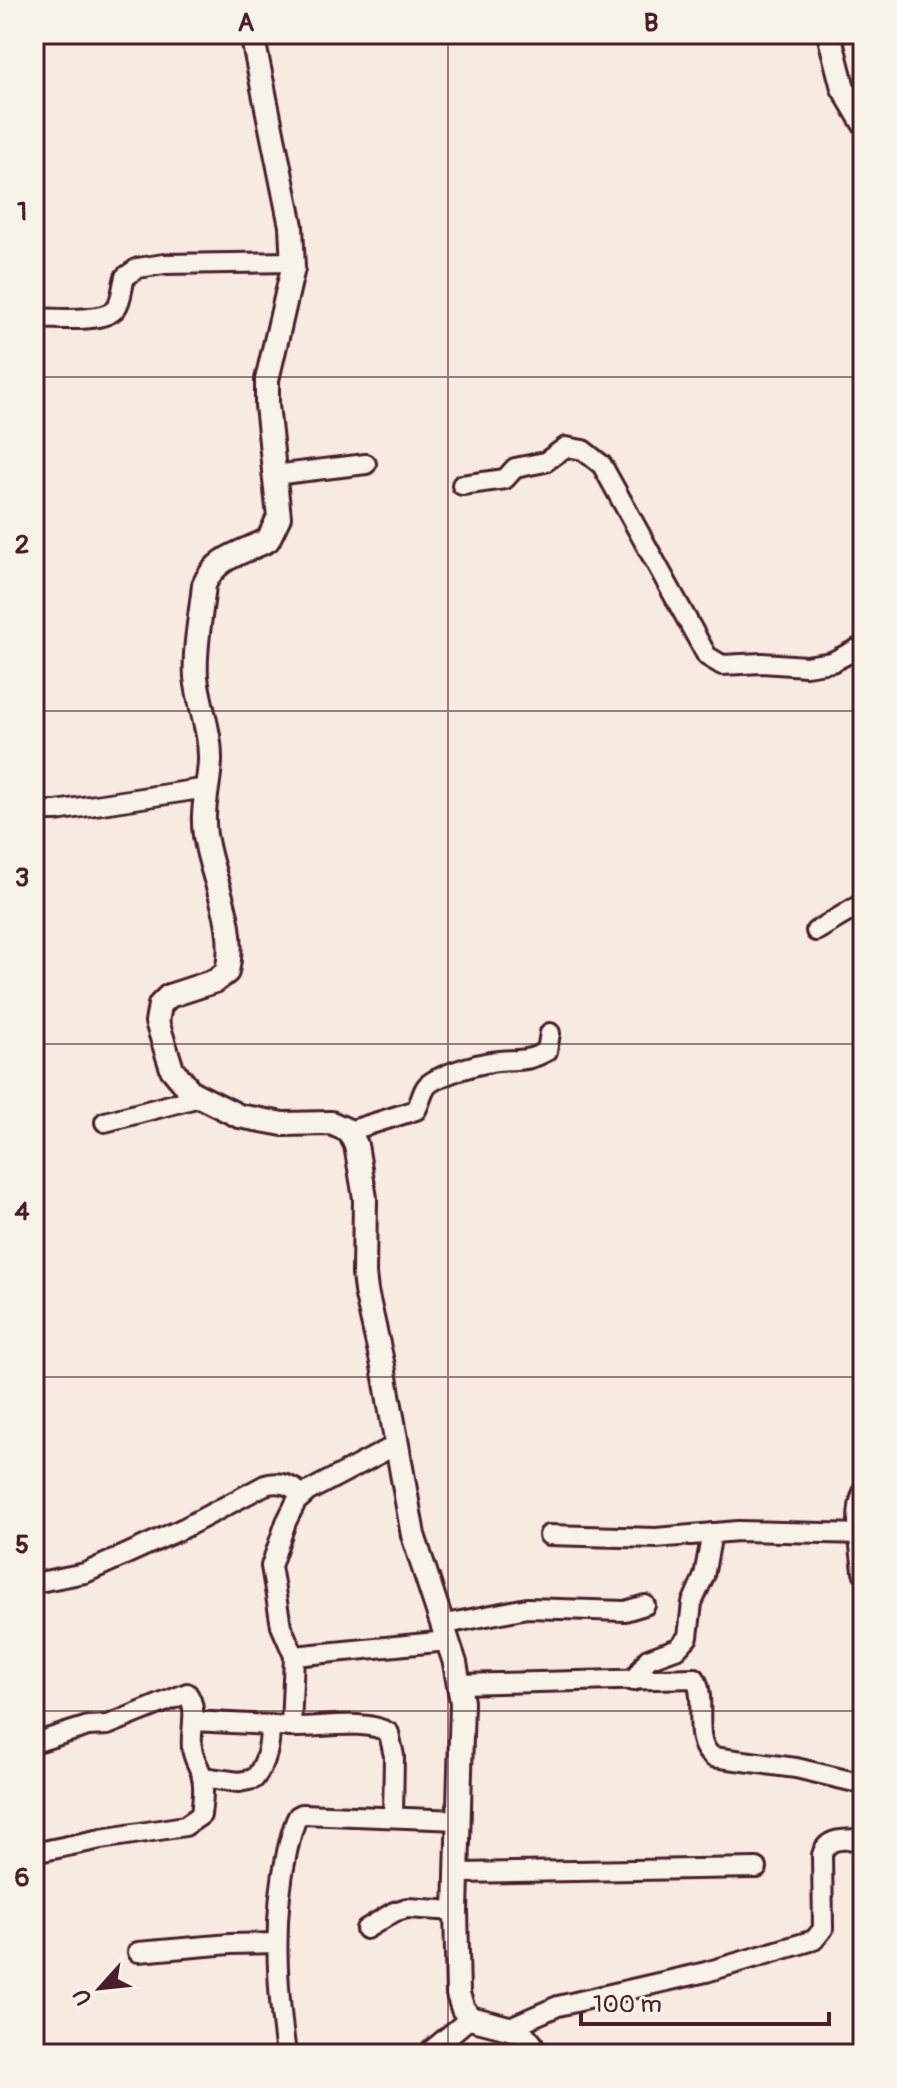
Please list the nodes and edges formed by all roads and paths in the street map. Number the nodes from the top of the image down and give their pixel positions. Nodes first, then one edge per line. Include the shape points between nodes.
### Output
1 (252, 34) edge
2 (829, 34) edge
3 (863, 122) edge
4 (292, 262) junction
5 (34, 318) edge
6 (366, 464) dead end
7 (274, 475) junction
8 (462, 485) dead end
9 (863, 646) edge
10 (207, 788) junction
11 (34, 805) edge
12 (863, 903) edge
13 (816, 931) dead end
14 (550, 1033) dead end
15 (200, 1097) junction
16 (105, 1122) dead end
17 (349, 1131) junction
18 (398, 1444) junction
19 (863, 1492) edge
20 (304, 1495) junction
21 (712, 1533) junction
22 (861, 1534) edge
23 (549, 1535) dead end
24 (863, 1572) edge
25 (34, 1583) edge
26 (645, 1605) dead end
27 (444, 1633) junction
28 (294, 1656) junction
29 (633, 1681) junction
30 (459, 1684) junction
31 (193, 1721) junction
32 (270, 1725) junction
33 (291, 1727) junction
34 (34, 1743) edge
35 (202, 1777) junction
36 (863, 1784) edge
37 (393, 1817) junction
38 (459, 1820) junction
39 (863, 1839) edge
40 (34, 1853) edge
41 (757, 1868) dead end
42 (458, 1873) junction
43 (456, 1911) junction
44 (366, 1929) dead end
45 (277, 1943) junction
46 (138, 1952) dead end
47 (470, 2018) junction
48 (510, 2027) junction
49 (286, 2054) edge
50 (427, 2054) edge
51 (535, 2054) edge

1 - 4 street via 291,226
2 - 3 street via 843,88
4 - 5 street via 138,268 125,277 114,312 100,318
4 - 7 street via 267,380
6 - 7 street
7 - 10 street via 279,517 268,540 221,561 204,585 196,674 209,741
8 - 9 street via 505,479 515,468 545,462 566,447 583,450 602,465 715,662 806,666 832,662
10 - 11 street via 56,811
10 - 15 street via 205,832 230,932 230,961 227,972 215,981 169,996 160,1005 157,1022 172,1069
12 - 13 street
14 - 17 street via 547,1051 534,1058 494,1061 444,1076 426,1087 416,1110
15 - 16 street
15 - 17 street via 239,1116 283,1124 331,1123
17 - 18 street via 364,1182 365,1283
18 - 20 street
18 - 27 street via 413,1535
19 - 22 street
20 - 25 street via 274,1482 85,1573
20 - 28 street via 286,1522 271,1566 281,1626
21 - 22 street
21 - 23 street via 656,1538
21 - 29 street via 688,1637 678,1648 648,1659
22 - 24 street
26 - 27 street via 625,1611 527,1608
27 - 28 street
27 - 30 street
28 - 33 street
29 - 30 street
29 - 36 street via 695,1678 706,1753 713,1757
30 - 38 street
31 - 32 street
31 - 34 street via 194,1705 184,1693 108,1725
31 - 35 street via 193,1755
32 - 33 street
32 - 35 street via 267,1755 254,1779
33 - 37 street via 366,1724 389,1733
35 - 40 street via 201,1815 185,1826
37 - 38 street
37 - 45 street via 298,1816 283,1869
38 - 42 street
39 - 48 street via 832,1840 824,1847 823,1929 814,1940 706,1972 558,2006
41 - 42 street
42 - 43 street
43 - 44 street via 407,1908
43 - 47 street via 458,1994
45 - 46 street
45 - 49 street
47 - 48 street
47 - 50 street
48 - 51 street via 525,2035

